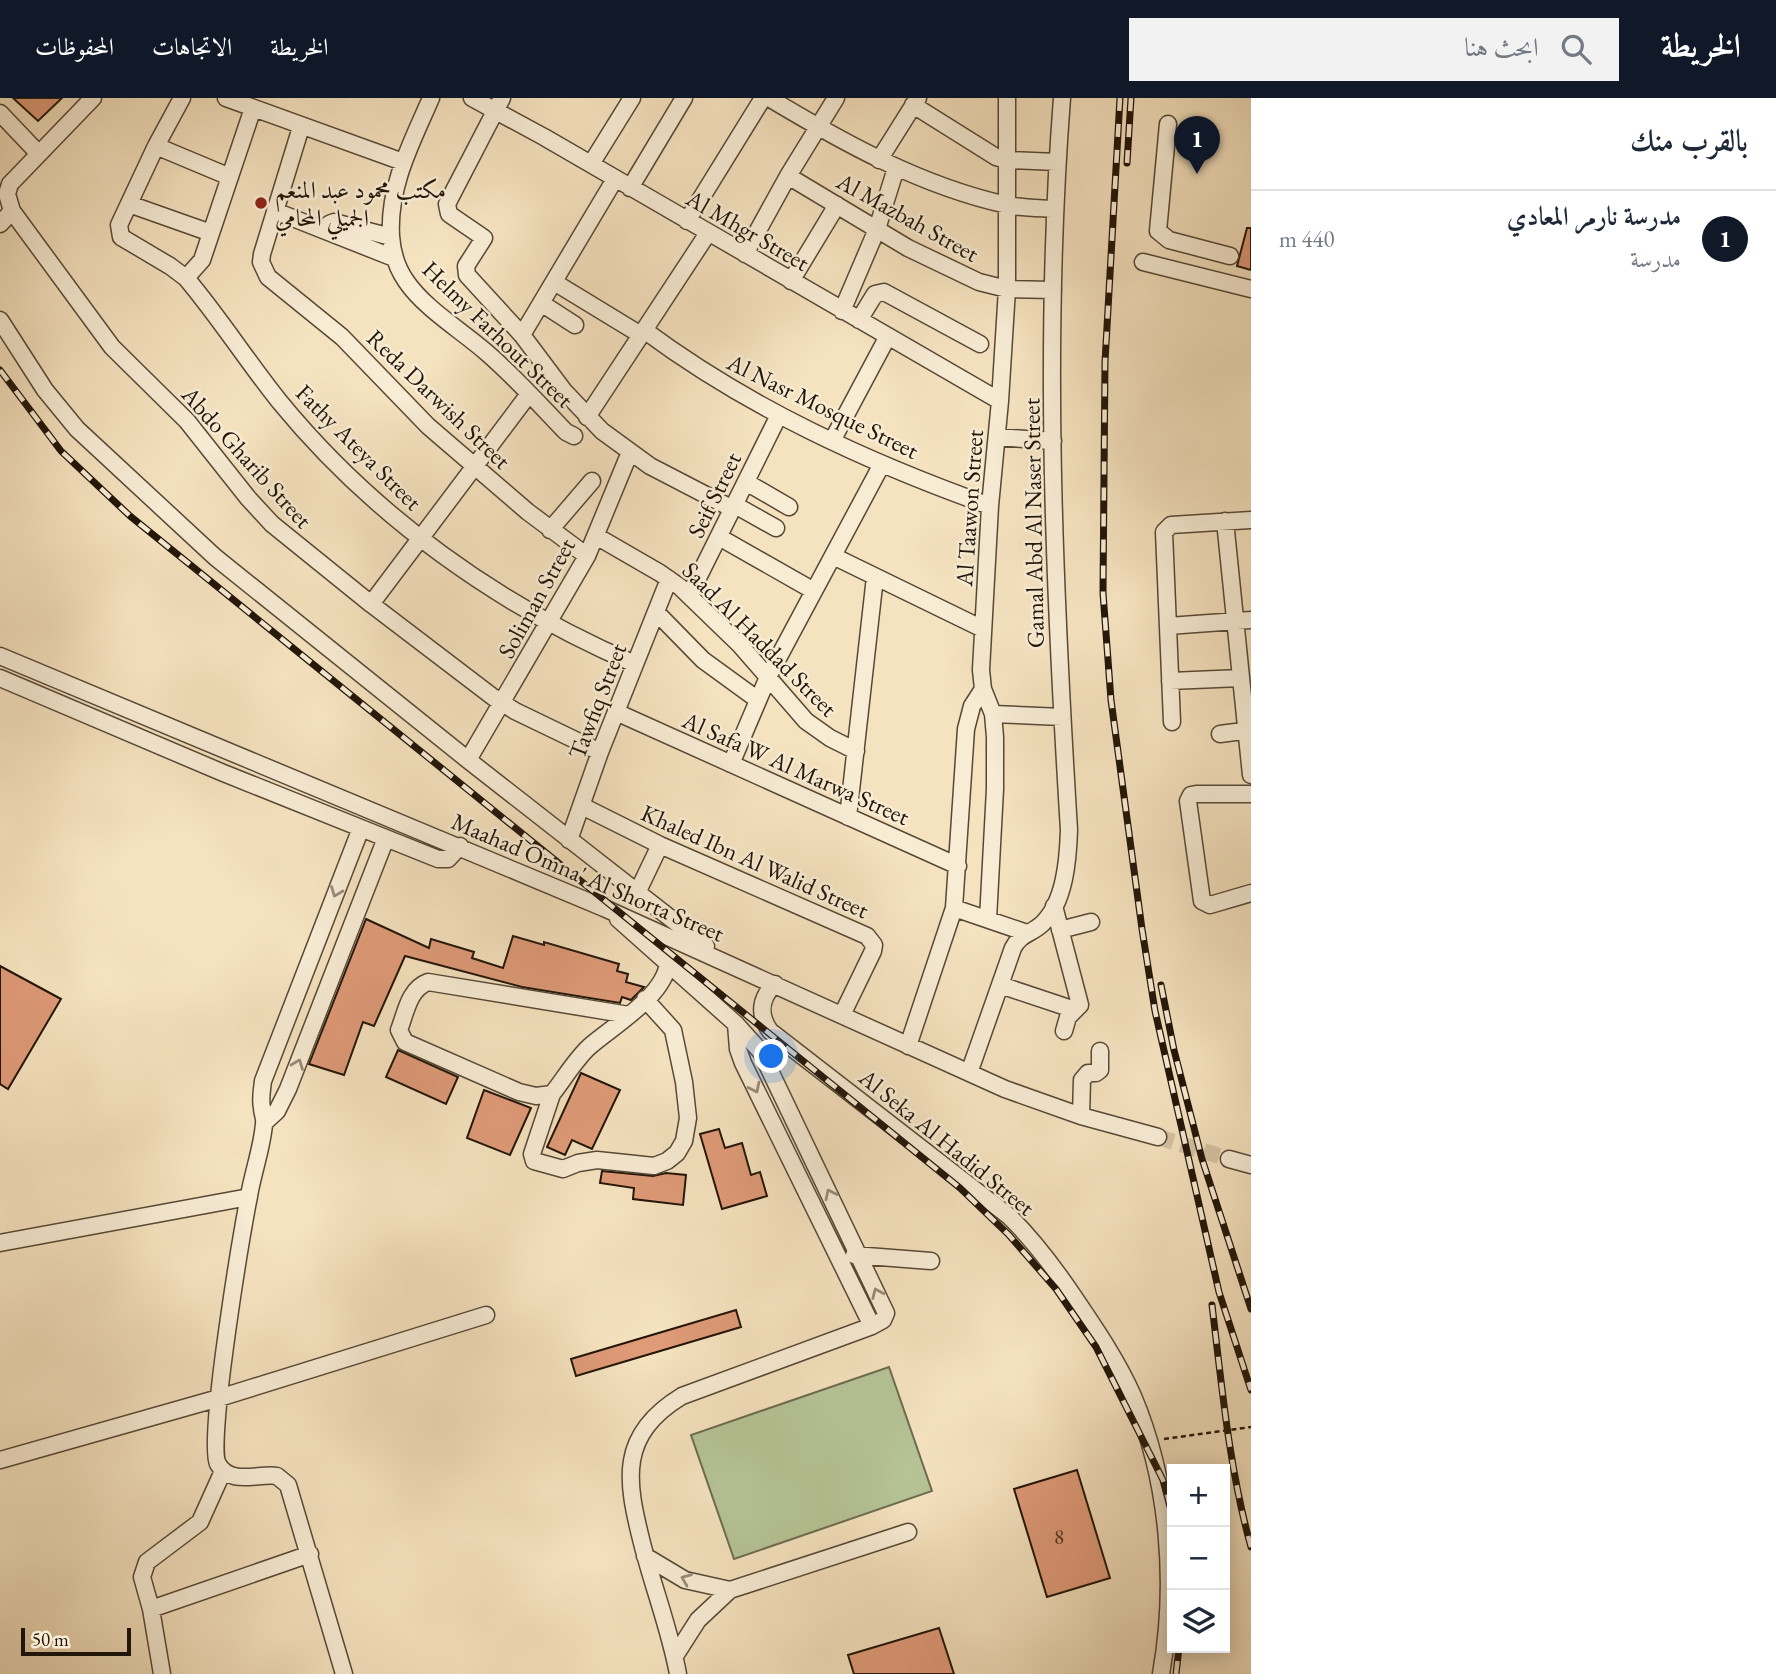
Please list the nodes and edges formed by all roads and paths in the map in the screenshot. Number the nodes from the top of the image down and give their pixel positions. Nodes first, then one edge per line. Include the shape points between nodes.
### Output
1 (93, 98) edge
2 (182, 98) edge
3 (431, 98) edge
4 (472, 98) edge
5 (632, 98) edge
6 (684, 98) edge
7 (763, 98) edge
8 (769, 98) edge
9 (836, 98) edge
10 (1062, 98) edge
11 (230, 99) edge
12 (1003, 100) edge
13 (916, 101) edge
14 (499, 104) edge
15 (253, 108) junction
16 (0, 113) edge
17 (1168, 124) dead end
18 (301, 127) junction
19 (817, 127) junction
20 (156, 146) junction
21 (39, 154) junction
22 (879, 160) junction
23 (1007, 160) junction
24 (403, 162) junction
25 (1057, 162) junction
26 (591, 164) junction
27 (896, 168) junction
28 (788, 176) junction
29 (230, 177) junction
30 (615, 179) junction
31 (630, 188) junction
32 (129, 204) junction
33 (837, 205) junction
34 (1007, 205) junction
35 (1055, 209) junction
36 (12, 211) junction
37 (275, 211) junction
38 (687, 222) junction
39 (0, 224) edge
40 (877, 229) junction
41 (326, 231) junction
42 (211, 233) junction
43 (708, 233) junction
44 (391, 237) junction
45 (1169, 240) junction
46 (744, 254) junction
47 (1230, 256) dead end
48 (394, 258) junction
49 (1143, 262) dead end
50 (1165, 267) junction
51 (186, 278) junction
52 (792, 281) junction
53 (554, 282) junction
54 (1007, 289) junction
55 (1251, 289) edge
56 (1053, 290) junction
57 (541, 303) junction
58 (842, 311) junction
59 (0, 320) edge
60 (859, 320) junction
61 (575, 325) dead end
62 (643, 333) junction
63 (522, 335) junction
64 (888, 336) junction
65 (980, 344) dead end
66 (529, 394) junction
67 (1000, 401) junction
68 (779, 415) junction
69 (587, 417) junction
70 (574, 436) dead end
71 (997, 437) junction
72 (1053, 441) junction
73 (832, 442) junction
74 (630, 453) junction
75 (882, 464) junction
76 (473, 466) junction
77 (592, 481) dead end
78 (746, 482) junction
79 (990, 506) junction
80 (734, 507) junction
81 (789, 507) dead end
82 (1251, 520) edge
83 (1225, 521) junction
84 (776, 528) dead end
85 (550, 530) junction
86 (596, 536) junction
87 (719, 537) junction
88 (420, 538) junction
89 (587, 556) junction
90 (833, 556) junction
91 (875, 576) junction
92 (669, 579) junction
93 (814, 592) junction
94 (689, 596) junction
95 (371, 604) junction
96 (656, 612) junction
97 (1243, 620) edge
98 (549, 622) junction
99 (1168, 625) junction
100 (983, 629) junction
101 (0, 656) edge
102 (635, 664) junction
103 (768, 677) junction
104 (0, 678) edge
105 (1245, 679) edge
106 (1170, 681) junction
107 (983, 689) junction
108 (97, 697) junction
109 (758, 700) junction
110 (503, 703) junction
111 (616, 712) junction
112 (993, 714) junction
113 (88, 715) junction
114 (1062, 717) junction
115 (1172, 722) dead end
116 (1249, 731) edge
117 (1220, 734) dead end
118 (856, 751) junction
119 (600, 752) junction
120 (468, 760) junction
121 (731, 764) junction
122 (1251, 775) edge
123 (1251, 794) edge
124 (582, 806) junction
125 (848, 817) junction
126 (361, 828) junction
127 (386, 838) junction
128 (569, 840) junction
129 (660, 845) junction
130 (460, 846) junction
131 (958, 866) junction
132 (1251, 892) edge
133 (637, 893) junction
134 (1054, 906) junction
135 (604, 908) junction
136 (954, 908) junction
137 (988, 919) junction
138 (1091, 922) dead end
139 (1060, 930) junction
140 (1027, 933) junction
141 (668, 962) junction
142 (727, 962) junction
143 (775, 985) junction
144 (1000, 985) junction
145 (645, 999) junction
146 (1075, 1010) junction
147 (629, 1015) junction
148 (842, 1015) junction
149 (736, 1024) junction
150 (1064, 1031) dead end
151 (908, 1046) junction
152 (1100, 1051) dead end
153 (969, 1073) junction
154 (552, 1094) junction
155 (1081, 1116) junction
156 (265, 1122) junction
157 (1158, 1138) tunnel mouth
158 (1229, 1159) tunnel mouth
159 (1251, 1165) edge
160 (249, 1196) junction
161 (0, 1243) edge
162 (837, 1253) junction
163 (860, 1255) junction
164 (931, 1261) dead end
165 (486, 1315) dead end
166 (872, 1326) junction
167 (219, 1398) junction
168 (1251, 1427) edge
169 (1164, 1439) dead end
170 (0, 1460) edge
171 (223, 1471) junction
172 (908, 1532) dead end
173 (310, 1554) junction
174 (645, 1556) junction
175 (730, 1590) junction
176 (150, 1609) junction
177 (675, 1656) junction
178 (162, 1674) edge
179 (344, 1674) edge
180 (678, 1674) edge
181 (1161, 1674) edge

1 - 21 street
2 - 20 street
3 - 24 street, Helmy Farhout Street
4 - 14 street, Al Mhgr Street
5 - 26 street
6 - 31 street
7 - 38 street
8 - 19 street
9 - 19 street
10 - 25 street, Gamal Abd Al Naser Street
11 - 15 street
12 - 23 street, Al Taawon Street
13 - 22 street
13 - 23 street via 988,153
14 - 26 street, Al Mhgr Street
14 - 63 street via 446,209 483,236 466,273
15 - 18 street
15 - 29 street
16 - 21 street
17 - 45 street via 1158,231
18 - 24 street
18 - 37 street
19 - 22 street
19 - 28 street
20 - 29 street
20 - 32 street
21 - 36 street via 8,188
22 - 27 street
23 - 25 street
23 - 34 street, Al Taawon Street
24 - 44 street, Helmy Farhout Street via 391,208
25 - 35 street, Gamal Abd Al Naser Street
26 - 30 street, Al Mhgr Street
27 - 34 street
27 - 40 street
28 - 33 street, Al Mazbah Street
28 - 46 street
29 - 42 street
30 - 31 street, Al Mhgr Street
30 - 53 street
31 - 38 street, Al Mhgr Street
32 - 42 street
32 - 51 street, Fathy Ateya Street via 119,225 121,237
33 - 40 street, Al Mazbah Street
33 - 52 street
34 - 35 street
34 - 54 street, Al Taawon Street
35 - 56 street, Gamal Abd Al Naser Street
36 - 39 street
36 - 95 street, Abdo Gharib Street via 112,347 192,427 248,498 299,547
37 - 41 street
37 - 76 street, Reda Darwish Street via 262,254 263,270 342,337
38 - 43 street, Al Mhgr Street
40 - 54 street, Al Mazbah Street via 942,265
40 - 58 street
41 - 44 street via 334,222
41 - 48 street
42 - 51 street via 202,260
43 - 46 street, Al Mhgr Street
43 - 62 street
44 - 48 street, Helmy Farhout Street
45 - 47 street
45 - 50 street
46 - 52 street, Al Mhgr Street
48 - 66 street, Helmy Farhout Street via 406,281 424,300
49 - 50 street
50 - 55 street
51 - 88 street, Fathy Ateya Street via 315,441
52 - 58 street, Al Mhgr Street
53 - 57 street
53 - 62 street, Al Nasr Mosque Street
54 - 56 street, Al Mazbah Street
54 - 67 street, Al Taawon Street
56 - 72 street, Gamal Abd Al Naser Street
57 - 61 street
57 - 63 street
58 - 60 street, Al Mhgr Street
59 - 120 street via 60,410 137,486 215,557
60 - 64 street, Al Mhgr Street
60 - 65 street via 875,294 884,292
62 - 68 street, Al Nasr Mosque Street
62 - 69 street
63 - 69 street
64 - 67 street, Al Mhgr Street
64 - 73 street
66 - 70 street, Helmy Farhout Street
66 - 76 street
67 - 71 street, Al Taawon Street
68 - 73 street, Al Nasr Mosque Street
68 - 78 street, Seif Street
69 - 74 street
71 - 72 street
71 - 79 street, Al Taawon Street
72 - 114 street, Gamal Abd Al Naser Street
73 - 75 street, Al Nasr Mosque Street
74 - 80 street
74 - 86 street, Soliman Street
75 - 79 street, Al Nasr Mosque Street
75 - 90 street
76 - 85 street, Reda Darwish Street
76 - 88 street
77 - 85 street
78 - 80 street, Seif Street
78 - 81 street
79 - 100 street, Al Taawon Street
80 - 84 street
80 - 87 street, Seif Street
82 - 83 street
83 - 97 street
83 - 99 street via 1165,528
85 - 89 street, Reda Darwish Street
86 - 89 street, Soliman Street
86 - 92 street, Saad Al Haddad Street
87 - 93 street
87 - 94 street, Seif Street
88 - 95 street
88 - 98 street, Fathy Ateya Street
89 - 98 street, Soliman Street
90 - 91 street
90 - 93 street
91 - 100 street
91 - 118 street
92 - 94 street, Saad Al Haddad Street
92 - 96 street, Tawfiq Street
93 - 103 street
94 - 103 street, Saad Al Haddad Street
95 - 110 street, Abdo Gharib Street
96 - 102 street, Tawfiq Street
96 - 109 street via 704,660
97 - 99 street
97 - 105 street
98 - 102 street, Fathy Ateya Street
98 - 110 street, Soliman Street
99 - 106 street
100 - 107 street, Al Taawon Street
101 - 108 street, Maahad Omna' Al Shorta Street
102 - 111 street, Tawfiq Street
103 - 109 street
103 - 118 street, Saad Al Haddad Street via 812,726
104 - 113 street
105 - 106 street
105 - 116 street
106 - 115 street
107 - 112 street, Al Taawon Street
107 - 131 street via 966,729
108 - 113 street
108 - 130 street, Maahad Omna' Al Shorta Street
109 - 121 street
110 - 119 street, Abdo Gharib Street
110 - 120 street, Soliman Street
111 - 119 street, Tawfiq Street
111 - 121 street, Al Safa W Al Marwa Street
112 - 114 street
112 - 137 street, Al Taawon Street via 995,789
113 - 126 street
114 - 134 street, Gamal Abd Al Naser Street via 1069,830 1065,869
116 - 117 street
116 - 122 street
118 - 125 street
119 - 124 street, Tawfiq Street
120 - 128 street
121 - 125 street, Al Safa W Al Marwa Street
123 - 132 street via 1196,794 1188,801 1202,901 1210,905
124 - 128 street, Tawfiq Street
124 - 129 street, Khaled Ibn Al Walid Street
125 - 131 street, Al Safa W Al Marwa Street
126 - 127 street
126 -> 156 street via 263,1082
127 - 130 street via 444,860
156 -> 127 street via 277,1111 288,1089
128 - 133 street
129 - 133 street
129 - 148 street, Khaled Ibn Al Walid Street via 872,940 873,951
130 - 135 street, Maahad Omna' Al Shorta Street
131 - 136 street
133 - 142 street
134 - 139 street
134 - 140 street, Gamal Abd Al Naser Street via 1041,925
135 - 141 street
135 - 142 street, Maahad Omna' Al Shorta Street
136 - 137 street
136 - 151 street
137 - 140 street
138 - 139 street
139 - 146 street via 1080,1005
140 - 144 street, Gamal Abd Al Naser Street via 1016,942
141 - 145 street via 667,974
141 - 149 street
142 - 143 street, Maahad Omna' Al Shorta Street
143 - 148 street, Maahad Omna' Al Shorta Street
143 - 181 street, Al Seka Al Hadid Street via 762,1006 769,1031 1010,1217 1044,1253 1107,1347 1143,1423 1161,1494 1169,1592
144 - 146 street
144 - 153 street, Gamal Abd Al Naser Street
145 - 147 street
145 - 154 street via 673,1030 684,1082 688,1118 677,1153 654,1166 597,1160 564,1169 534,1161 532,1154
146 - 150 street
147 - 154 street via 588,1048
147 - 154 street via 438,982 415,990 399,1030 405,1042 519,1092
148 - 151 street, Maahad Omna' Al Shorta Street
149 -> 162 street via 743,1063
163 -> 149 street via 761,1052
151 - 153 street, Maahad Omna' Al Shorta Street
152 - 155 street via 1100,1070 1082,1080
153 - 155 street, Maahad Omna' Al Shorta Street
155 - 157 street, Maahad Omna' Al Shorta Street
156 - 160 street
158 - 159 street
160 - 161 street
160 - 167 street
162 - 163 street
162 - 166 street
163 - 164 street
166 -> 163 street via 886,1313
165 - 167 street
166 - 174 street via 682,1396 655,1416 637,1444 630,1476
167 - 170 street
167 - 171 street via 215,1455
168 - 169 path, bridge
171 - 173 street via 246,1478 270,1475 283,1479
171 - 176 street via 200,1521 147,1562 142,1577
172 - 175 street
173 - 176 street
173 - 179 street
175 -> 174 street via 685,1580
174 - 177 street
175 - 177 street via 698,1619
176 - 178 street
177 - 180 street

